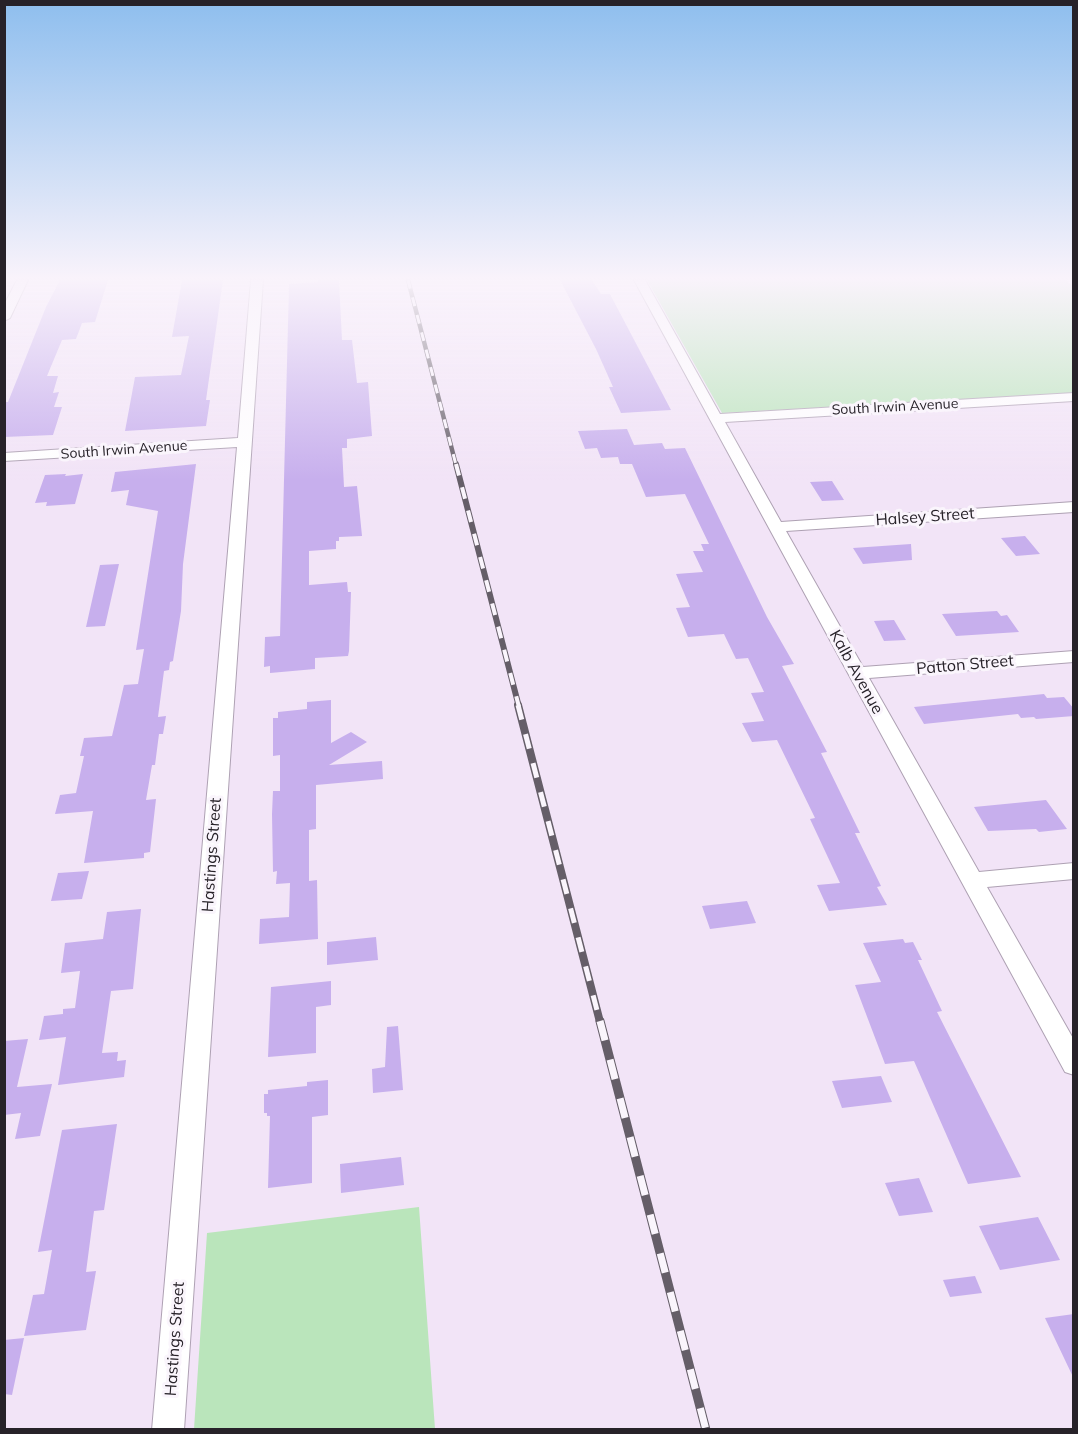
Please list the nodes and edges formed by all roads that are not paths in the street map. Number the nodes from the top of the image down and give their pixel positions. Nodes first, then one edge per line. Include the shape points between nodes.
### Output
1 (251, 347) edge
2 (676, 347) edge
3 (1074, 397) edge
4 (716, 418) junction
5 (244, 442) junction
6 (4, 457) edge
7 (1074, 507) edge
8 (776, 527) junction
9 (1074, 656) edge
10 (857, 673) junction
11 (1074, 871) edge
12 (972, 880) junction
13 (1074, 1065) edge
14 (168, 1430) edge

1 - 5 street, Hastings Street
2 - 4 street, Kalb Avenue
3 - 4 street, South Irwin Avenue
4 - 8 street, Kalb Avenue
5 - 6 street, South Irwin Avenue
5 - 14 street, Hastings Street
7 - 8 street, Halsey Street
8 - 10 street, Kalb Avenue
9 - 10 street, Patton Street
10 - 12 street, Kalb Avenue
11 - 12 street
12 - 13 street, Kalb Avenue

